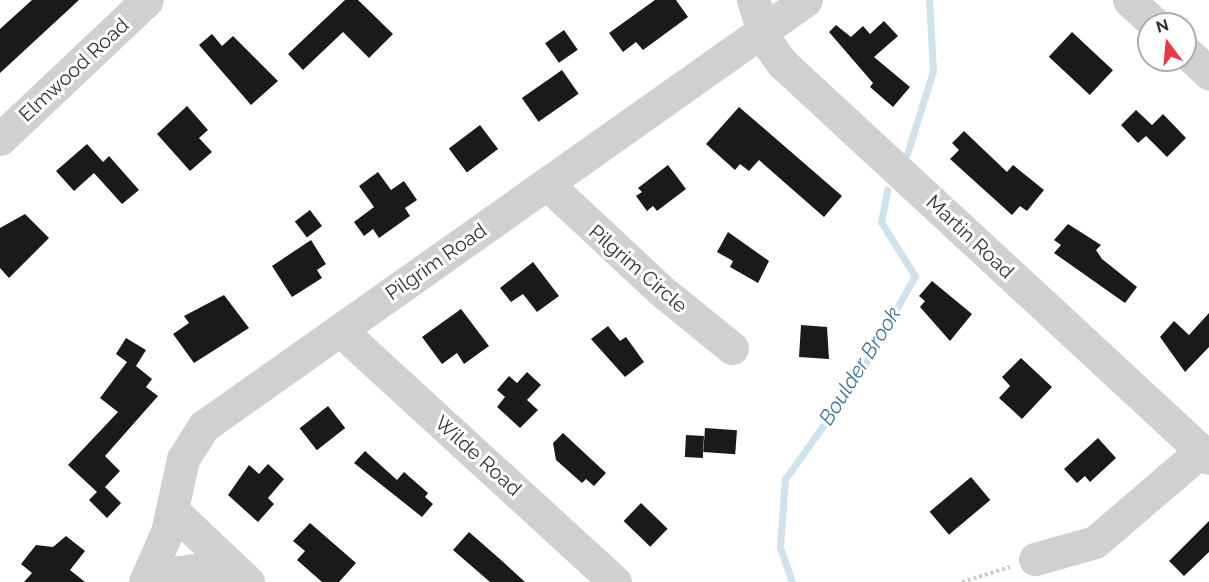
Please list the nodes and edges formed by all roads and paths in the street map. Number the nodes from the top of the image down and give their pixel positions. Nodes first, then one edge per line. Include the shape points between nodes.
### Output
1 (147, 0) edge
2 (753, 0) edge
3 (806, 0) edge
4 (1129, 0) edge
5 (1142, 12) edge
6 (762, 31) junction
7 (1197, 62) edge
8 (1209, 73) edge
9 (0, 139) edge
10 (548, 184) junction
11 (340, 330) junction
12 (732, 348) dead end
13 (1205, 454) edge
14 (172, 510) junction
15 (1035, 559) joint
16 (147, 579) edge
17 (246, 580) edge
18 (615, 582) edge
19 (962, 582) edge

1 - 9 street, Elmwood Road
2 - 6 street, Martin Road
3 - 6 street, Pilgrim Road
4 - 5 street
6 - 10 street, Pilgrim Road
6 - 13 street, Martin Road via 783,64
7 - 8 street
10 - 11 street, Pilgrim Road
10 - 12 street, Pilgrim Circle via 663,292
11 - 14 street, Pilgrim Road via 197,433 183,459
11 - 18 street, Wilde Road
13 - 15 street via 1095,542
14 - 16 street, Pilgrim Road
14 - 17 street
15 - 19 path
16 - 17 street via 202,569

